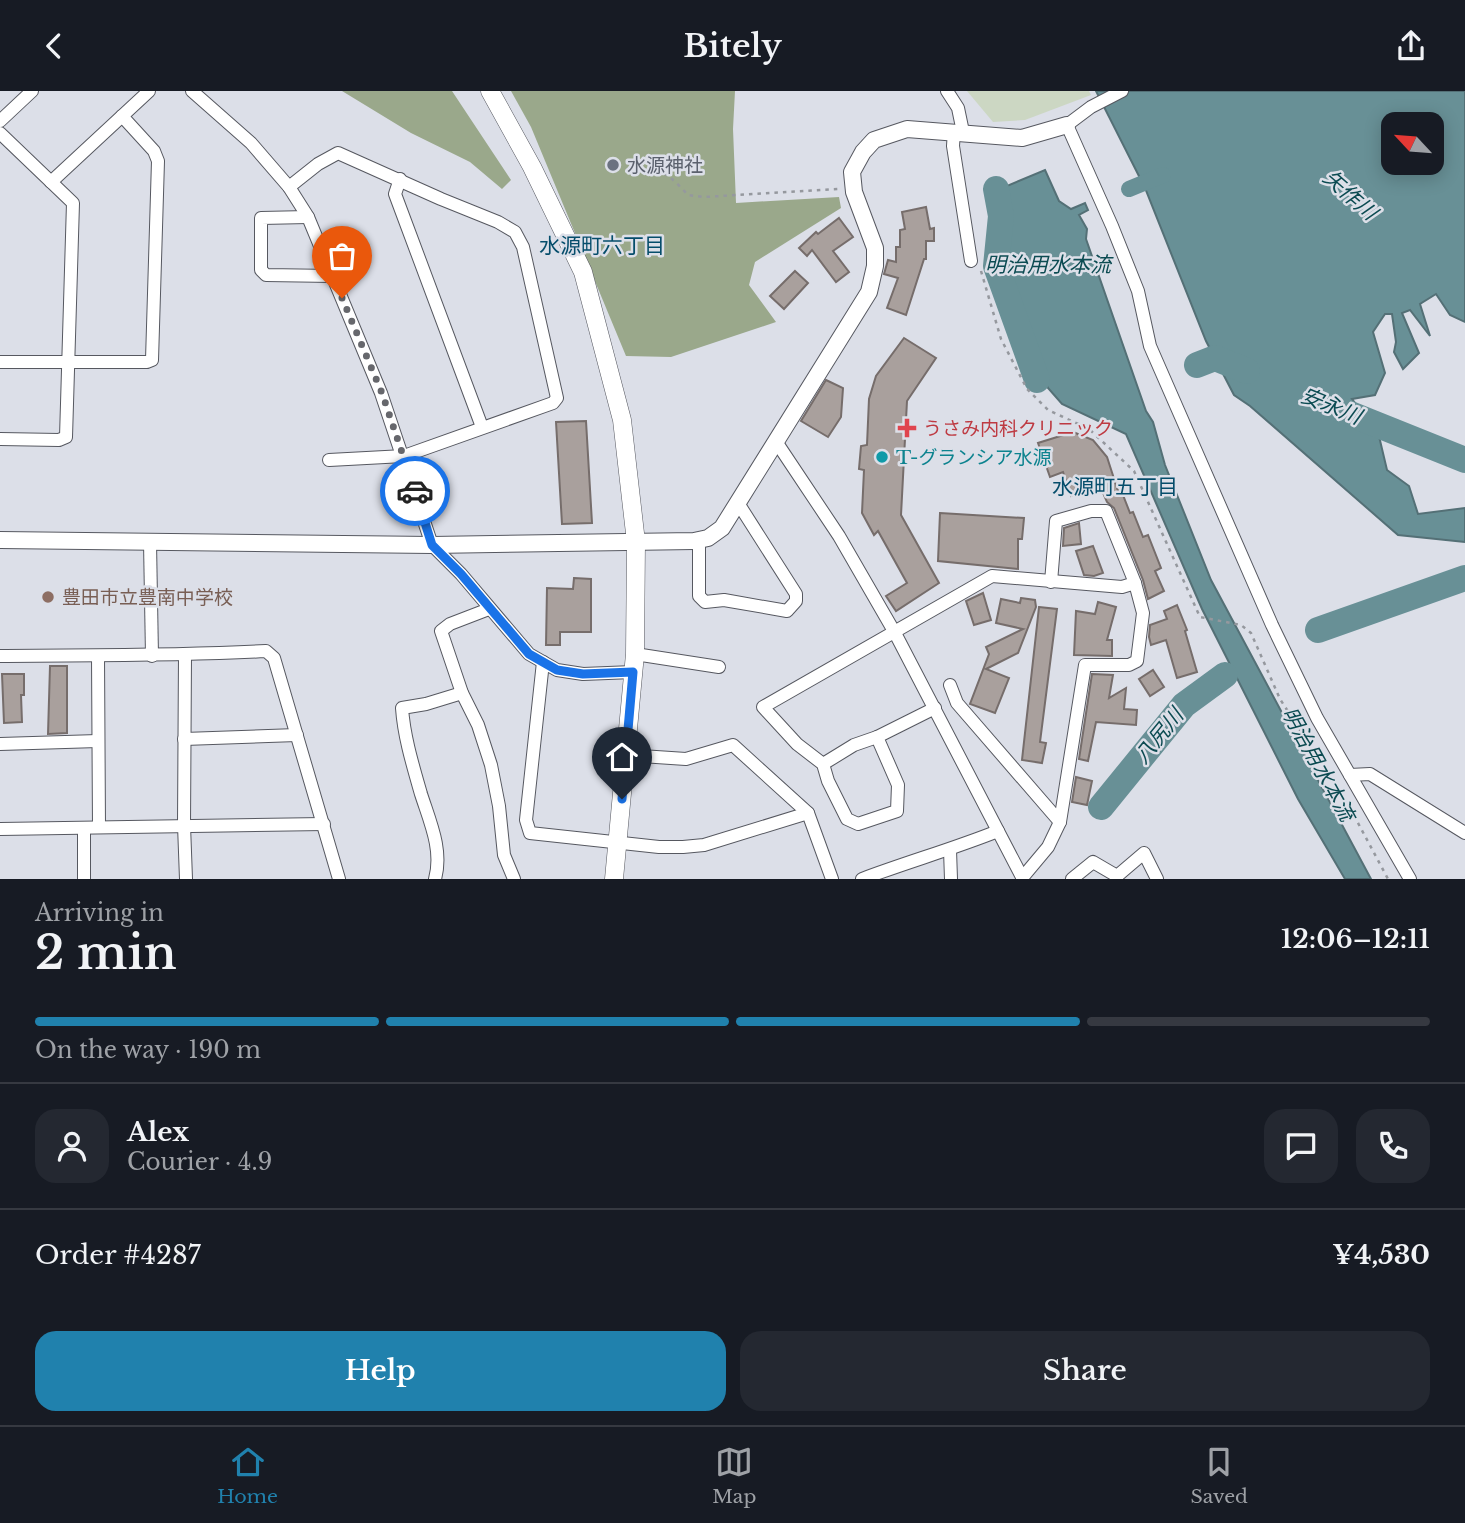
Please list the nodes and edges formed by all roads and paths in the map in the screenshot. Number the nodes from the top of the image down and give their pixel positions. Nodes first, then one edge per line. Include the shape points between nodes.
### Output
1 (32, 91) edge
2 (149, 91) edge
3 (192, 91) edge
4 (490, 91) edge
5 (947, 91) edge
6 (1122, 91) edge
7 (122, 116) junction
8 (0, 121) edge
9 (1067, 125) junction
10 (958, 132) junction
11 (0, 133) edge
12 (648, 167) dead end
13 (400, 179) junction
14 (51, 182) junction
15 (289, 187) junction
16 (845, 190) dead end
17 (308, 217) junction
18 (975, 264) joint
19 (333, 276) junction
20 (0, 362) edge
21 (68, 363) junction
22 (482, 427) junction
23 (0, 439) edge
24 (777, 443) junction
25 (404, 456) junction
26 (329, 460) dead end
27 (738, 503) junction
28 (0, 540) edge
29 (699, 540) junction
30 (150, 542) junction
31 (636, 542) junction
32 (432, 545) junction
33 (1051, 582) junction
34 (1135, 583) junction
35 (489, 609) junction
36 (895, 633) junction
37 (635, 654) junction
38 (184, 655) junction
39 (0, 656) edge
40 (99, 656) junction
41 (152, 656) junction
42 (543, 661) junction
43 (719, 667) dead end
44 (633, 672) junction
45 (950, 685) dead end
46 (462, 693) junction
47 (935, 708) junction
48 (297, 735) junction
49 (877, 737) junction
50 (184, 739) junction
51 (98, 741) junction
52 (0, 744) edge
53 (626, 755) junction
54 (823, 764) junction
55 (1350, 775) junction
56 (808, 813) junction
57 (1060, 822) junction
58 (324, 824) junction
59 (184, 825) junction
60 (99, 827) junction
61 (84, 828) junction
62 (0, 829) edge
63 (998, 831) junction
64 (1465, 833) edge
65 (618, 842) junction
66 (950, 850) junction
67 (1022, 878) edge
68 (84, 879) edge
69 (186, 879) edge
70 (340, 879) edge
71 (435, 879) edge
72 (514, 879) edge
73 (614, 879) edge
74 (832, 879) edge
75 (862, 879) edge
76 (951, 879) edge
77 (1072, 879) edge
78 (1157, 879) edge
79 (1388, 879) edge
80 (1410, 879) edge

1 - 8 street
2 - 7 street
3 - 15 street via 251,143
4 - 31 main road via 583,272 622,420
5 - 10 street via 958,109
6 - 9 street
7 - 14 street
7 - 21 street via 158,161 152,360
9 - 10 street via 1022,138
9 - 55 street via 1138,291 1150,346 1228,527 1317,718
10 - 18 street via 953,146
10 - 24 street via 907,128 874,140 863,152 852,172 854,192 875,248 869,292
11 - 14 street
12 - 16 path via 675,181 688,195 704,197
13 - 15 street via 338,153
13 - 22 street via 395,194
13 - 22 street via 498,222 515,232 523,247 557,398
14 - 21 street via 73,203
15 - 17 street
17 - 19 street
17 - 19 street via 261,218 261,270 265,275
18 - 79 path via 1001,339 1027,389 1048,410 1089,429 1134,471 1199,617 1241,625 1251,633 1280,699
19 - 25 street
20 - 21 street
21 - 23 street via 66,437
22 - 25 street
24 - 27 street
24 - 36 street via 839,536
25 - 26 street
25 - 32 street
27 - 29 street via 722,528
27 - 29 street via 796,594 788,611 724,600 705,602 699,596
28 - 30 street
29 - 31 street
30 - 32 street
30 - 41 street
31 - 32 street
31 - 37 main road
32 - 35 street
33 - 34 street via 1122,587
33 - 34 street via 1056,521 1106,511
33 - 36 street via 992,576
34 - 57 street via 1143,613 1137,661 1085,665
35 - 42 street via 529,654
35 - 46 street via 441,631
36 - 47 street
36 - 54 street via 762,707
37 - 43 street
37 - 44 main road
38 - 41 street
38 - 48 street via 265,651 274,658
38 - 50 street
39 - 40 street
40 - 41 street
40 - 51 street
42 - 44 street via 557,670 583,674
42 - 65 street via 526,820 530,833
44 - 53 main road
45 - 57 street via 957,703
46 - 71 street via 402,708 408,748 437,845
46 - 72 street via 491,765 504,855
47 - 49 street
47 - 63 street
48 - 50 street
48 - 58 street
49 - 54 street via 853,745
49 - 54 street via 898,785 897,811 858,824 847,819
50 - 59 street
51 - 52 street
51 - 60 street
53 - 56 street via 686,759 733,745
53 - 65 main road
55 - 64 street via 1370,774
55 - 80 street
56 - 65 street via 704,845 659,847
56 - 74 street
57 - 67 street via 1048,846
58 - 59 street
58 - 70 street
59 - 60 street
59 - 69 street
60 - 61 street
61 - 62 street
61 - 68 street
63 - 66 street
63 - 67 street
65 - 73 main road
66 - 75 street
66 - 76 street
77 - 78 street via 1093,863 1117,876 1144,853

